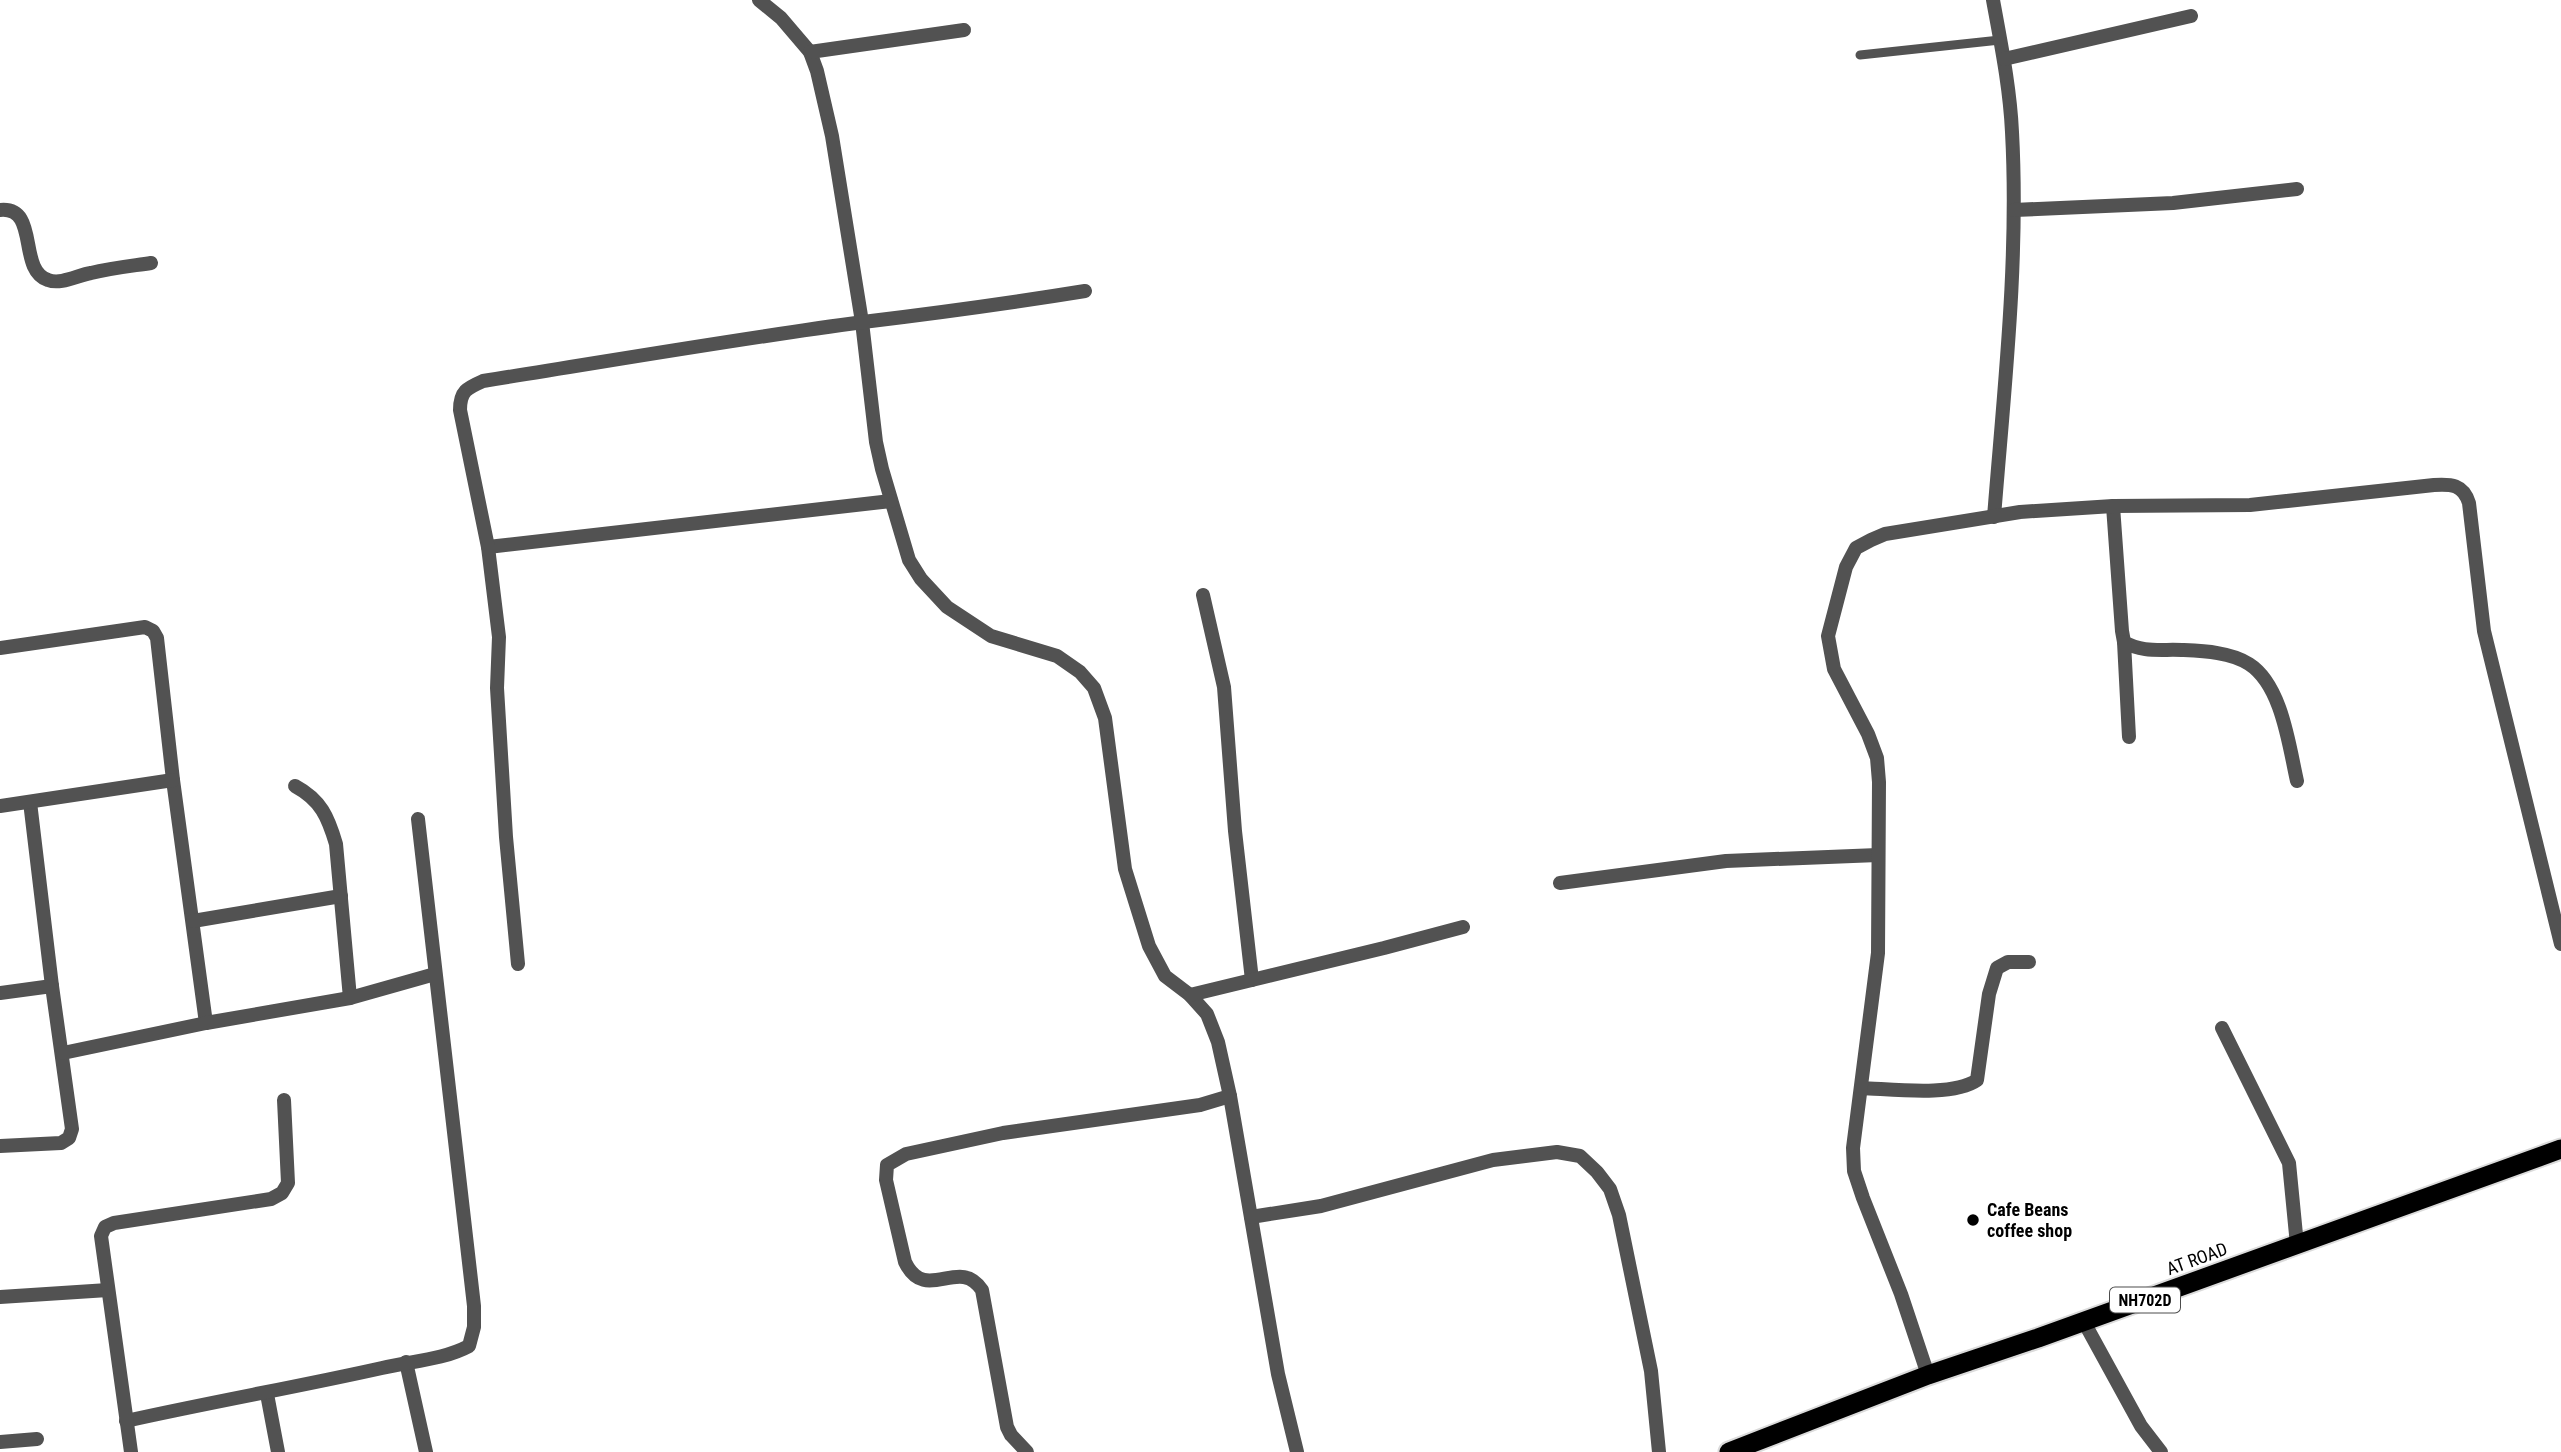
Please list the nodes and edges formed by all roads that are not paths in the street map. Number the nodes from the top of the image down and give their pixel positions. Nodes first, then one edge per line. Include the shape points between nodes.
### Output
1 (759, 0) edge
2 (1993, 0) edge
3 (2191, 16) dead end
4 (964, 30) dead end
5 (2000, 40) junction
6 (810, 52) junction
7 (1860, 55) dead end
8 (2004, 59) junction
9 (2297, 189) dead end
10 (0, 210) edge
11 (2014, 210) junction
12 (151, 263) dead end
13 (1085, 291) dead end
14 (862, 323) junction
15 (891, 501) junction
16 (2113, 506) junction
17 (1994, 517) junction
18 (488, 547) junction
19 (1203, 595) dead end
20 (2124, 642) junction
21 (0, 648) edge
22 (2129, 737) dead end
23 (173, 780) junction
24 (2297, 781) dead end
25 (295, 786) dead end
26 (30, 802) junction
27 (0, 806) edge
28 (418, 819) dead end
29 (1878, 855) junction
30 (1560, 883) dead end
31 (341, 896) junction
32 (193, 921) junction
33 (1463, 927) dead end
34 (2561, 944) edge
35 (2029, 962) dead end
36 (518, 964) dead end
37 (435, 974) junction
38 (1252, 980) junction
39 (52, 986) junction
40 (0, 993) edge
41 (1190, 995) junction
42 (351, 998) junction
43 (206, 1023) junction
44 (2222, 1028) dead end
45 (63, 1053) junction
46 (1861, 1088) junction
47 (1230, 1096) junction
48 (284, 1100) dead end
49 (0, 1146) edge
50 (2561, 1149) edge
51 (1251, 1217) junction
52 (2297, 1245) junction
53 (108, 1290) junction
54 (0, 1297) edge
55 (2084, 1322) junction
56 (407, 1362) junction
57 (1928, 1375) junction
58 (267, 1394) junction
59 (126, 1421) junction
60 (37, 1438) dead end
61 (0, 1442) edge
62 (131, 1452) edge
63 (278, 1452) edge
64 (426, 1452) edge
65 (1027, 1452) edge
66 (1297, 1452) edge
67 (1659, 1452) edge
68 (1729, 1452) edge
69 (2161, 1452) edge

1 - 6 street
2 - 5 street
3 - 8 street
4 - 6 street
5 - 7 lane
5 - 8 street
6 - 14 street via 832,136
8 - 11 street
9 - 11 street via 2172,203
10 - 12 street via 21,218 33,265 48,281
11 - 17 street
13 - 14 street
14 - 15 street via 876,442
14 - 18 street via 483,381 469,387 460,398 460,410
15 - 18 street
15 - 41 street via 909,560 947,607 991,636 1057,656 1094,688 1105,718 1125,869 1149,946 1165,976
16 - 17 street
16 - 20 street
16 - 34 street via 2250,505 2434,485 2461,488 2469,503 2484,631
17 - 29 street via 1885,534 1856,548 1846,567 1828,636 1833,669 1877,758
18 - 36 street via 499,637 497,688
19 - 38 street via 1224,687
20 - 22 street
20 - 24 street via 2147,651 2203,651 2249,664 2274,694
21 - 23 street via 145,627 153,631 159,648
23 - 26 street
23 - 32 street
25 - 31 street via 312,795 331,826
26 - 27 street
26 - 39 street
28 - 37 street
29 - 30 street via 1726,861
29 - 46 street via 1878,953
31 - 32 street
31 - 42 street
32 - 43 street
33 - 38 street
35 - 46 street via 2008,962 1997,968 1977,1080 1950,1090
37 - 42 street
37 - 56 street via 474,1328 469,1346 454,1354
38 - 41 street
39 - 40 street
39 - 45 street
41 - 47 street via 1207,1014
42 - 43 street
43 - 45 street
44 - 52 street via 2289,1163
45 - 49 street via 72,1129 69,1138 61,1143
46 - 57 street via 1854,1171
47 - 51 street
47 - 65 street via 1200,1105 1003,1133 906,1154 887,1165 886,1180 910,1272 917,1279 969,1278 982,1290 1007,1427
48 - 53 street via 288,1183 282,1193 271,1199 105,1227 101,1236
50 - 52 highway, AT ROAD / NH702D
51 - 66 street via 1278,1374
51 - 67 street via 1321,1206 1493,1160 1558,1152 1580,1156 1610,1189 1619,1215 1651,1371
52 - 55 highway, AT ROAD / NH702D
53 - 54 street
53 - 59 street
55 - 57 highway, AT ROAD / NH702D
55 - 69 street via 2136,1418
56 - 58 street
56 - 64 street
57 - 68 highway, AT ROAD / NH702D
58 - 59 street
58 - 63 street
59 - 62 street
60 - 61 street

